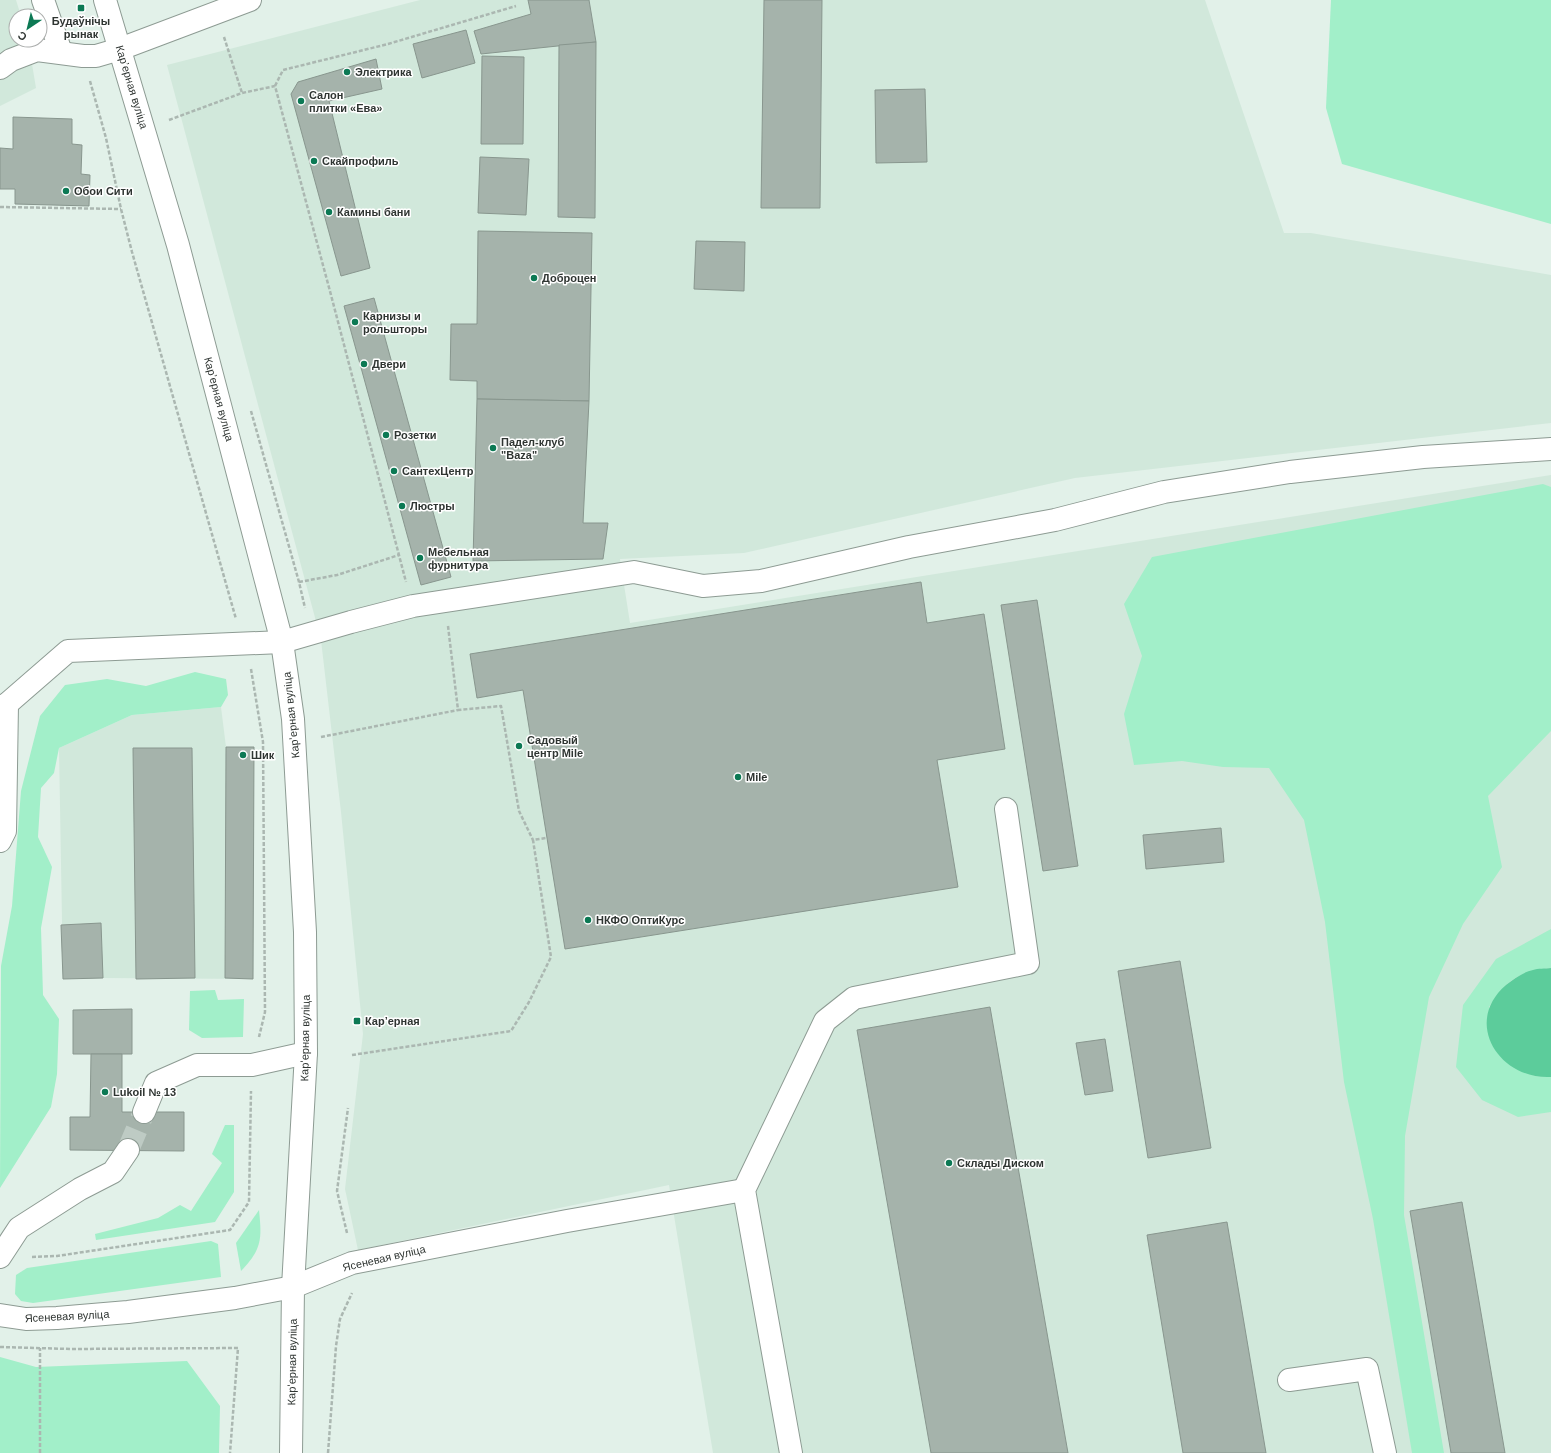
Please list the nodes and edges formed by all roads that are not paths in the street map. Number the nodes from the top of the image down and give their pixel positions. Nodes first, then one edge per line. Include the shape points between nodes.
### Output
1 (43, 0) edge
2 (105, 0) edge
3 (250, 0) edge
4 (120, 49) junction
5 (61, 52) junction
6 (0, 68) edge
7 (1551, 449) edge
8 (282, 642) junction
9 (3, 706) edge
10 (1006, 809) dead end
11 (0, 840) edge
12 (306, 1053) junction
13 (144, 1112) tunnel mouth
14 (128, 1150) tunnel mouth
15 (744, 1190) junction
16 (0, 1256) edge
17 (293, 1287) junction
18 (0, 1315) edge
19 (1289, 1380) dead end
20 (291, 1453) edge
21 (791, 1453) edge
22 (1385, 1453) edge

1 - 5 street
2 - 4 street, Карʼерная вуліца
3 - 4 street
4 - 5 street via 96,56
4 - 8 street, Карʼерная вуліца via 178,245
5 - 6 street via 37,50 11,60
7 - 8 street via 1422,457 1290,472 1164,492 1055,520 909,547 761,581 703,586 634,572 413,606
8 - 9 street via 68,651
8 - 12 street, Карʼерная вуліца via 293,719 305,932
9 - 11 street via 5,831
10 - 15 street via 1028,963 854,998 825,1021
12 - 13 street via 252,1065 197,1065 156,1083
12 - 17 street, Карʼерная вуліца
14 - 16 street via 113,1172 80,1189 19,1228
15 - 17 street, Ясеневая вуліца via 352,1263
15 - 21 street
17 - 18 street, Ясеневая вуліца via 235,1298 128,1312 33,1319
17 - 20 street, Карʼерная вуліца
19 - 22 street via 1367,1369

